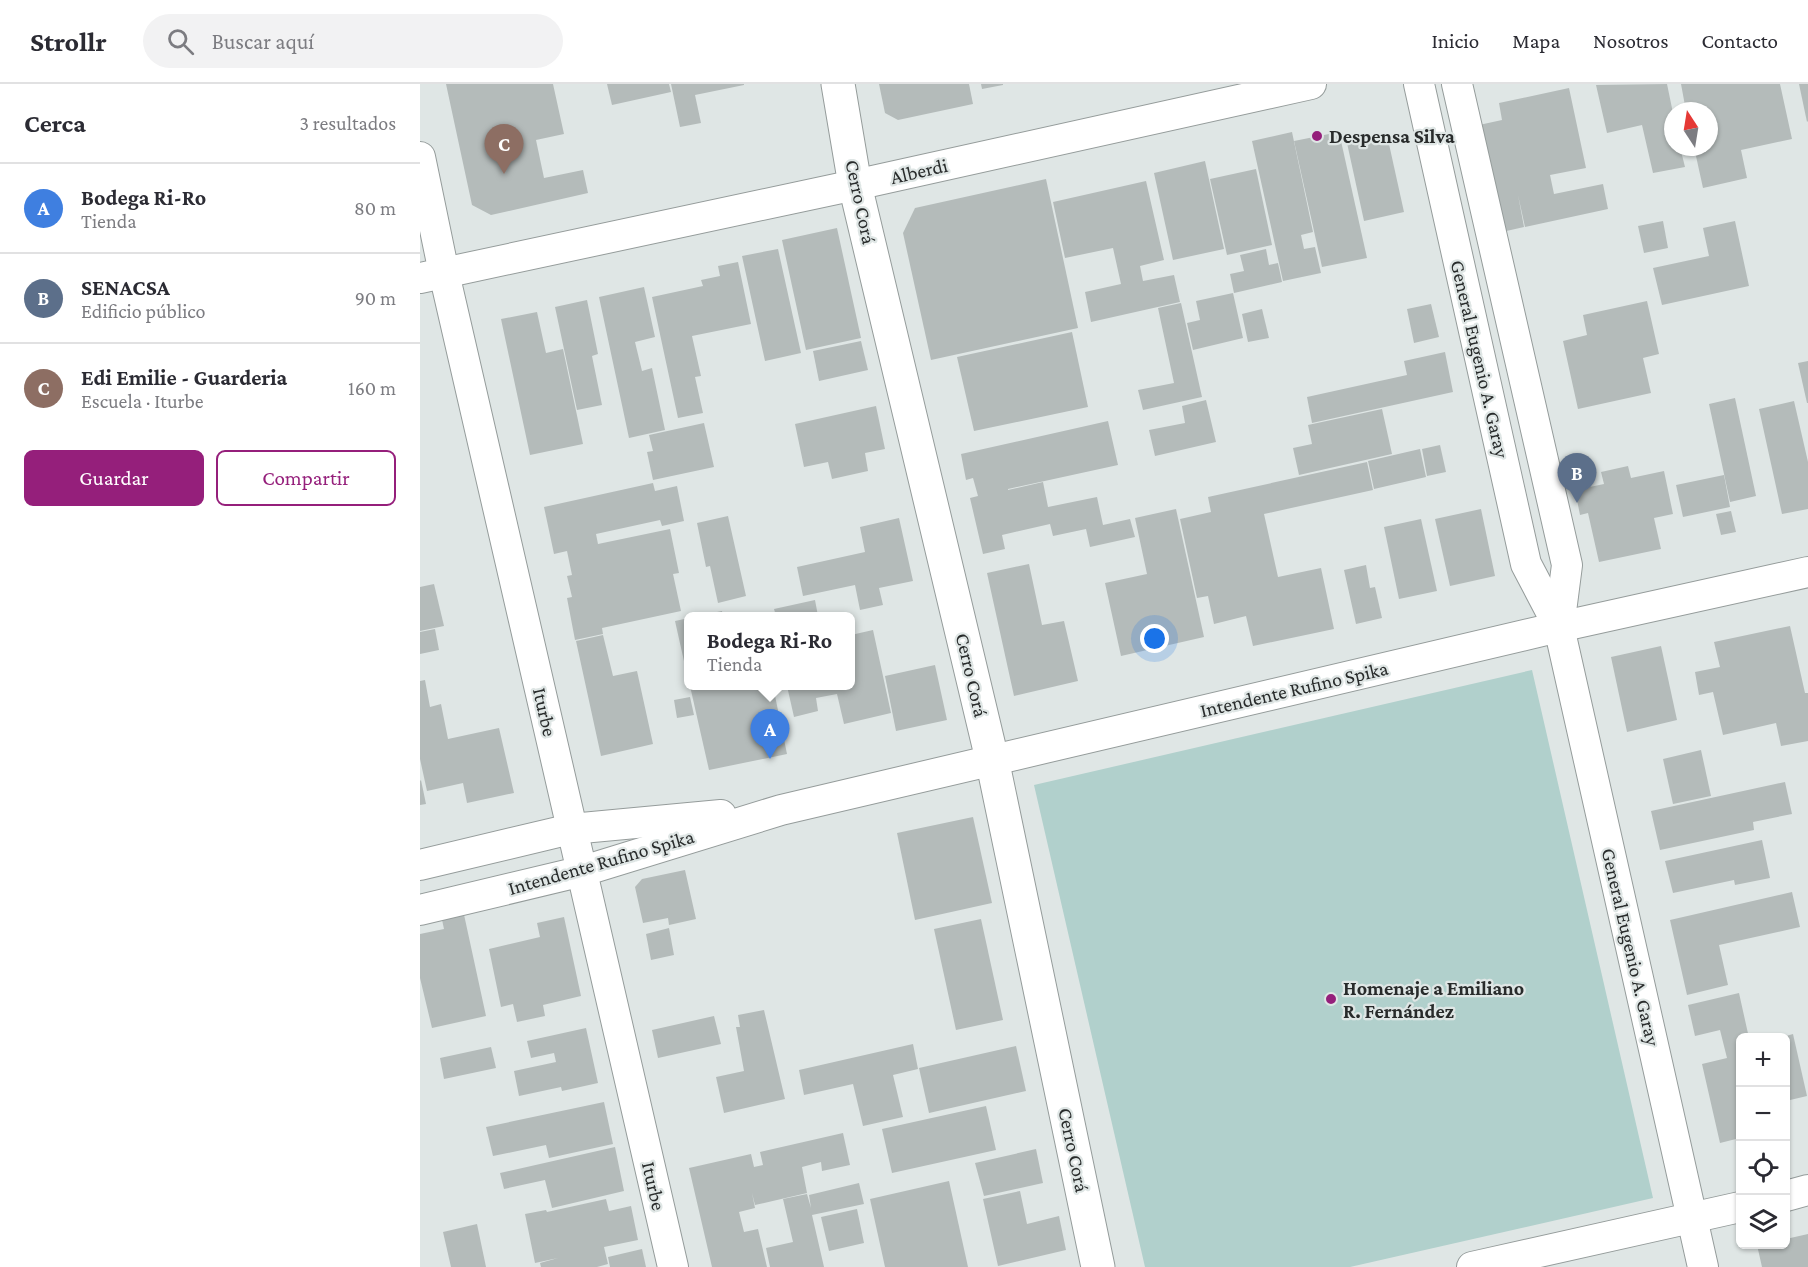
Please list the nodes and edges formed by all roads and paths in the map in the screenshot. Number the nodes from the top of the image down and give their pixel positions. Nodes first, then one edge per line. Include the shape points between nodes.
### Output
1 (838, 84) edge
2 (1311, 84) edge
3 (1419, 84) edge
4 (1457, 84) edge
5 (420, 157) edge
6 (855, 185) junction
7 (432, 276) edge
8 (1808, 572) edge
9 (1559, 627) junction
10 (992, 759) junction
11 (781, 810) junction
12 (572, 829) junction
13 (420, 865) edge
14 (583, 871) junction
15 (420, 910) edge
16 (1808, 1190) edge
17 (1789, 1195) edge
18 (1736, 1208) edge
19 (1692, 1218) junction
20 (673, 1267) edge
21 (1098, 1267) edge
22 (1472, 1267) edge
23 (1703, 1267) edge

1 - 6 street, Cerro Corá
2 - 6 street, Alberdi
3 - 9 street, General Eugenio A. Garay via 1526,564
4 - 9 street, General Eugenio A. Garay via 1567,565
5 - 7 street, Iturbe
6 - 7 street, Alberdi
6 - 10 street, Cerro Corá
7 - 12 street, Iturbe
8 - 9 street, Intendente Rufino Spika
9 - 10 street, Intendente Rufino Spika
9 - 19 street, General Eugenio A. Garay
10 - 11 street, Intendente Rufino Spika
10 - 21 street, Cerro Corá
11 - 12 street, Intendente Rufino Spika
11 - 14 street, Intendente Rufino Spika
12 - 13 street, Intendente Rufino Spika
12 - 14 street, Iturbe
14 - 15 street, Intendente Rufino Spika
14 - 20 street, Iturbe
16 - 17 street
18 - 19 street
19 - 22 street
19 - 23 street, General Eugenio A. Garay

